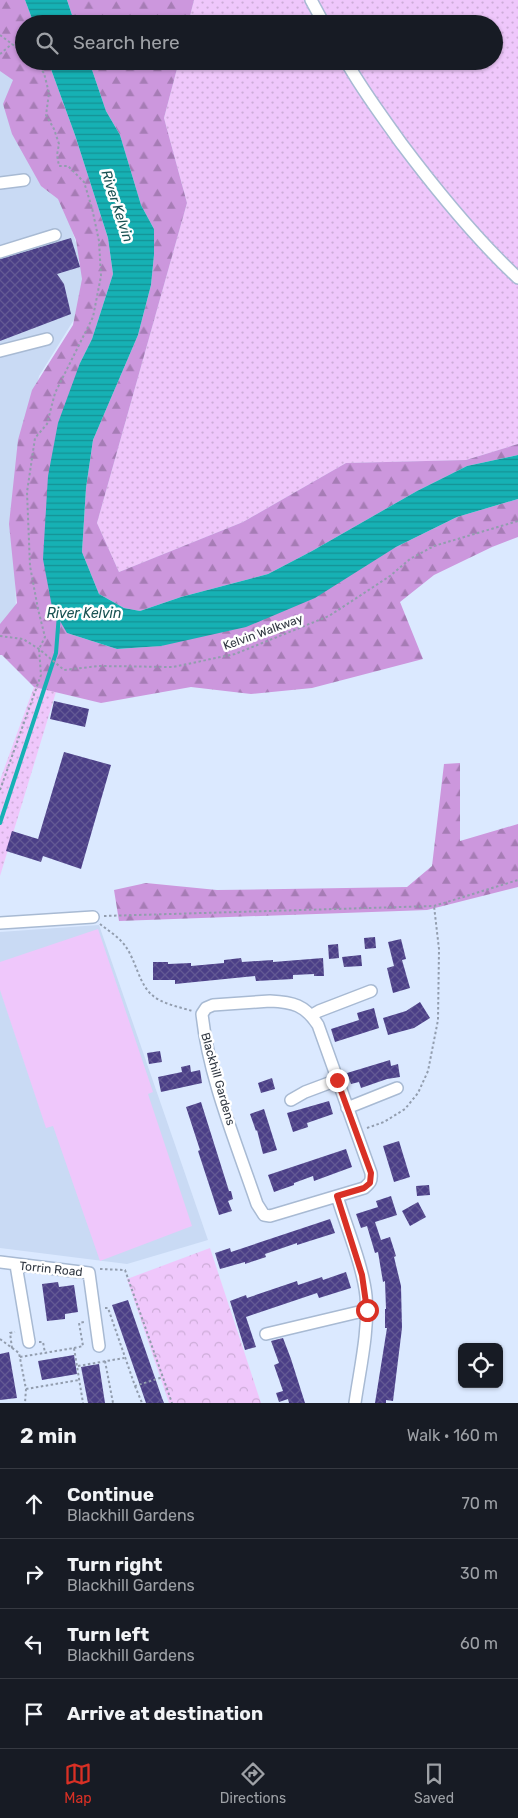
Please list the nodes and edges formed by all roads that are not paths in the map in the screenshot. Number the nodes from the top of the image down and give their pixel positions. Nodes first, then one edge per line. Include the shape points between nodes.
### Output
1 (311, 0) edge
2 (319, 15) edge
3 (351, 70) edge
4 (24, 180) dead end
5 (0, 183) edge
6 (55, 234) dead end
7 (0, 252) edge
8 (518, 278) edge
9 (47, 339) dead end
10 (0, 351) edge
11 (93, 917) road end
12 (0, 923) edge
13 (371, 991) dead end
14 (312, 1015) junction
15 (337, 1080) junction
16 (397, 1088) dead end
17 (291, 1100) dead end
18 (347, 1108) junction
19 (337, 1196) junction
20 (0, 1262) edge
21 (16, 1265) junction
22 (367, 1310) junction
23 (266, 1334) dead end
24 (29, 1342) dead end
25 (99, 1346) dead end
26 (355, 1403) edge

1 - 2 street
3 - 8 street via 437,191
4 - 5 street
6 - 7 street
9 - 10 street
11 - 12 street
13 - 14 street
14 - 15 street, Blackhill Gardens
14 - 19 street, Blackhill Gardens via 295,1003 270,1000 213,1005 202,1014 218,1086 260,1210 270,1216
15 - 17 street
15 - 18 street, Blackhill Gardens
16 - 18 street
18 - 19 street, Blackhill Gardens via 372,1178 364,1188
19 - 22 street via 362,1275
20 - 21 street, Torrin Road
21 - 24 street
21 - 25 street, Torrin Road via 89,1273
22 - 23 street
22 - 26 street

